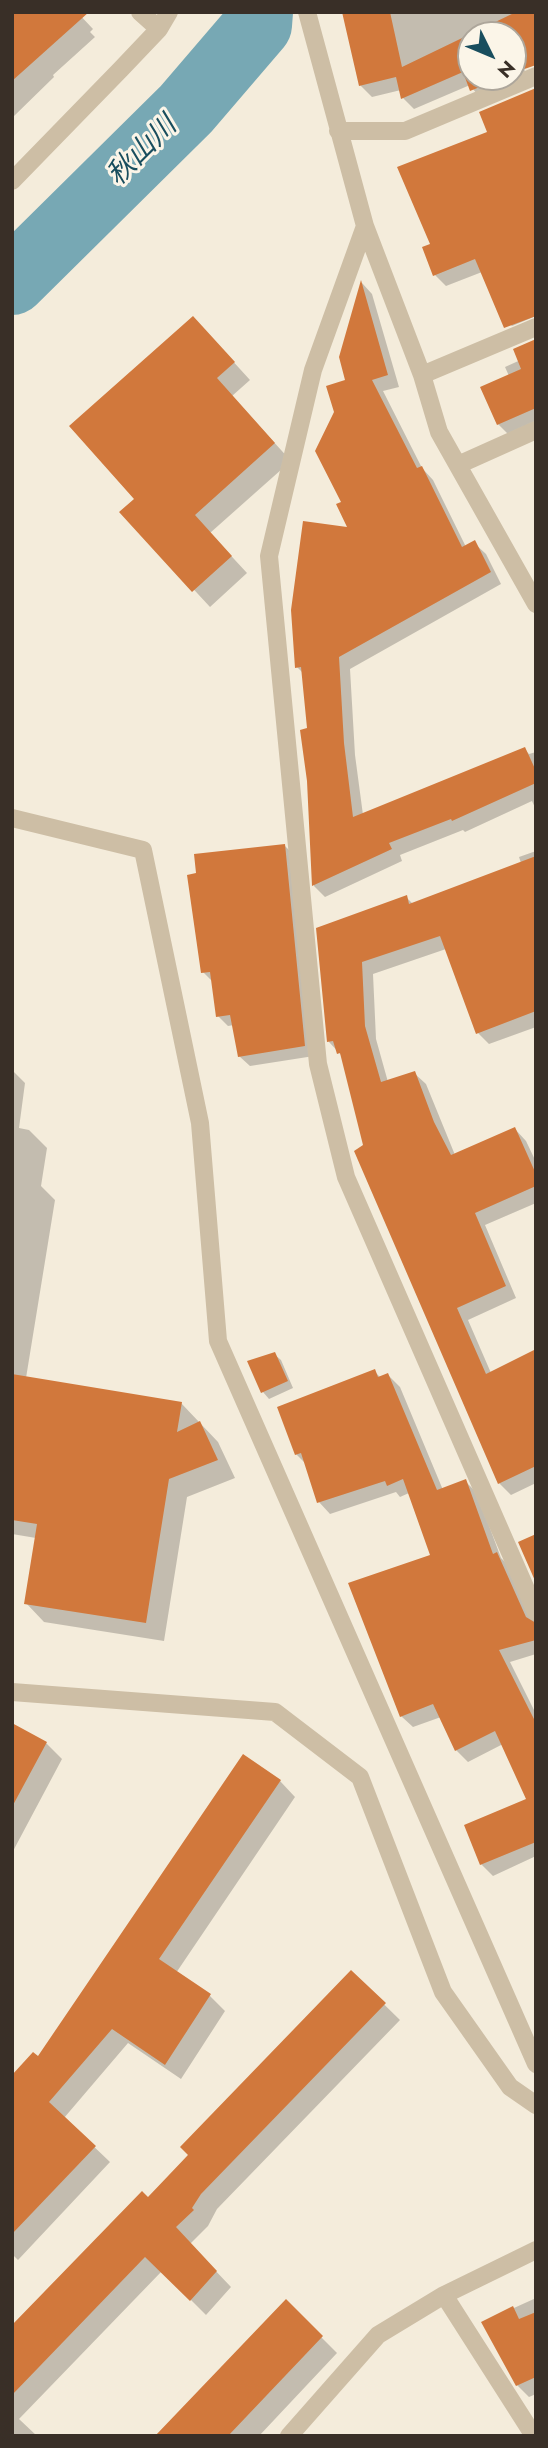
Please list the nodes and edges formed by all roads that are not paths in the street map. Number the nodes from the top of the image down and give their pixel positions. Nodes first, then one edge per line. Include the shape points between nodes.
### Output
1 (139, 12) edge
2 (169, 12) edge
3 (307, 12) edge
4 (159, 29) junction
5 (536, 76) edge
6 (338, 131) junction
7 (33, 160) junction
8 (12, 169) edge
9 (12, 181) edge
10 (365, 226) junction
11 (536, 327) edge
12 (422, 375) junction
13 (536, 430) edge
14 (458, 465) junction
15 (536, 604) edge
16 (12, 818) edge
17 (536, 1612) edge
18 (12, 1692) edge
19 (536, 2064) edge
20 (536, 2105) edge
21 (536, 2250) edge
22 (444, 2295) junction
23 (289, 2436) edge
24 (534, 2436) edge

1 - 4 street
2 - 4 street
3 - 6 street
4 - 7 street
5 - 6 street via 405,131
6 - 10 street
7 - 8 street
7 - 9 street
10 - 12 street
10 - 17 street via 313,370 269,556 317,1064 346,1177
11 - 12 street
12 - 14 street via 439,432
13 - 14 street
14 - 15 street
16 - 19 street via 143,850 200,1124 219,1341
18 - 20 street via 275,1712 360,1777 443,1992 510,2087
21 - 22 street
22 - 23 street via 377,2335
22 - 24 street

